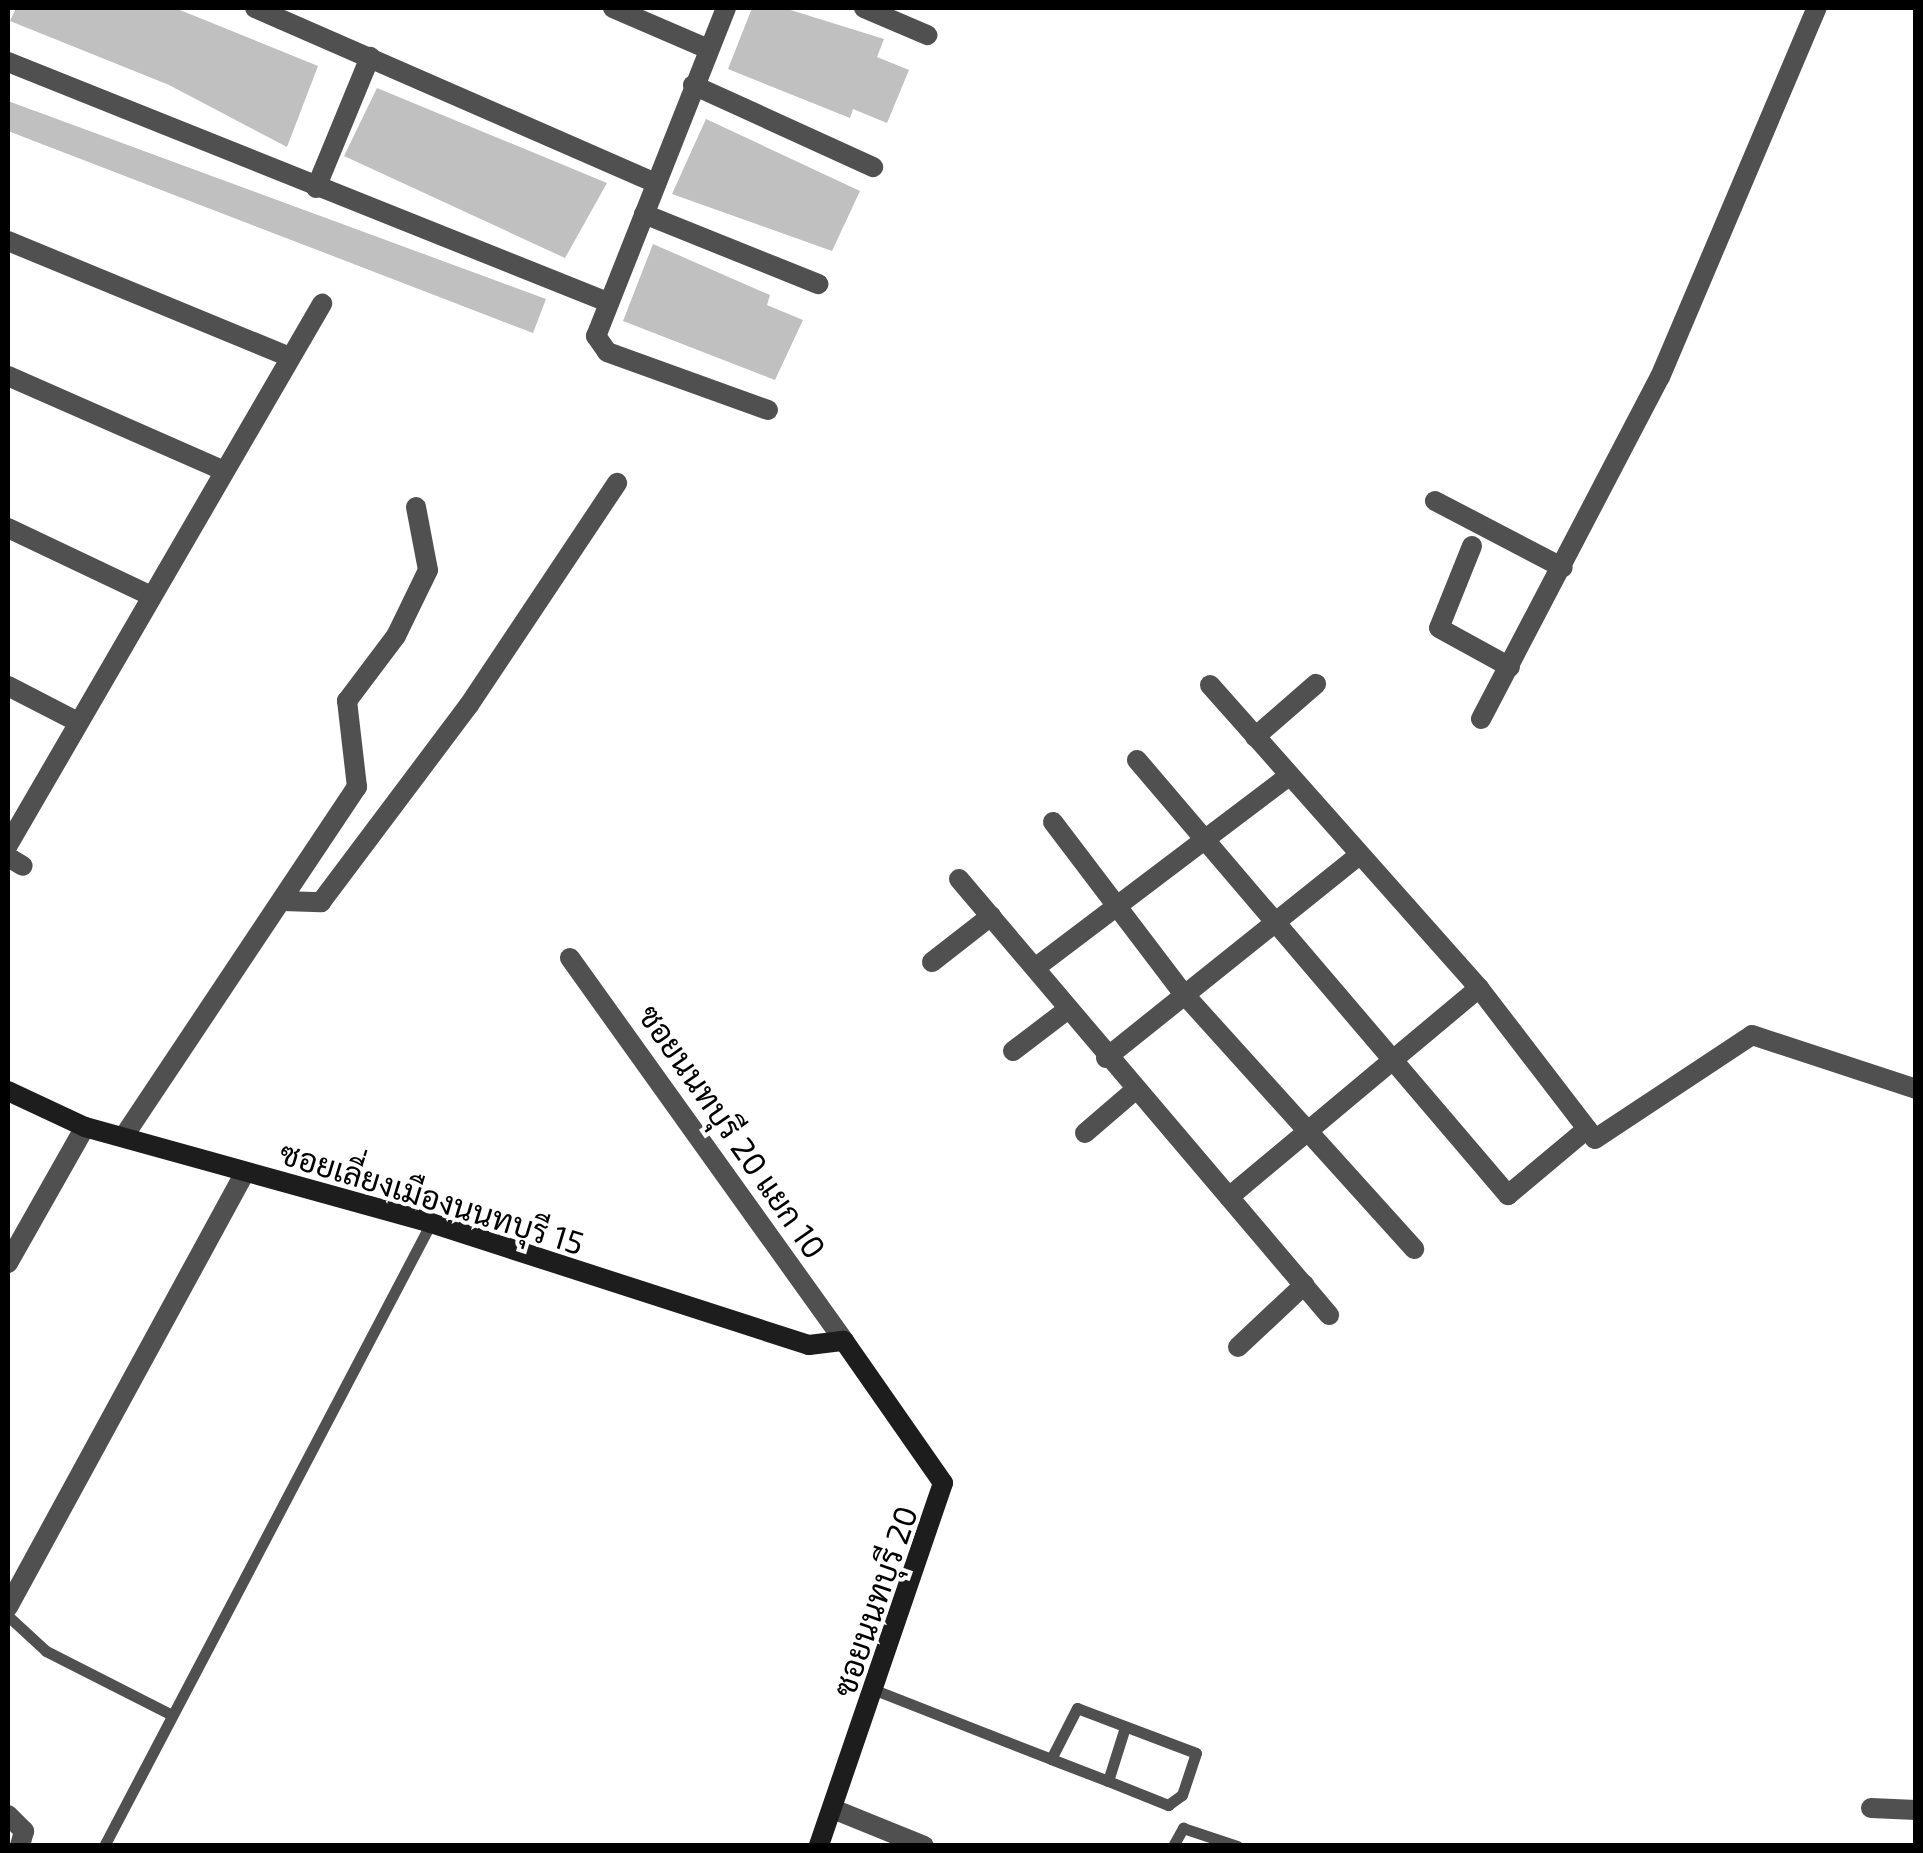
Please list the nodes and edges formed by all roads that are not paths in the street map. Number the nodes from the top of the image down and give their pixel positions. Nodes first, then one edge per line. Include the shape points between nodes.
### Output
1 (256, 8) edge
2 (613, 8) edge
3 (726, 8) edge
4 (864, 8) edge
5 (1816, 8) edge
6 (927, 35) dead end
7 (708, 49) junction
8 (370, 57) junction
9 (8, 62) edge
10 (693, 85) junction
11 (873, 166) dead end
12 (656, 183) junction
13 (316, 188) junction
14 (644, 214) junction
15 (8, 240) edge
16 (818, 284) dead end
17 (605, 301) junction
18 (322, 304) dead end
19 (289, 357) junction
20 (8, 376) edge
21 (768, 410) dead end
22 (224, 471) junction
23 (617, 483) dead end
24 (1435, 500) dead end
25 (416, 507) dead end
26 (8, 528) edge
27 (1472, 546) dead end
28 (1563, 568) junction
29 (146, 594) junction
30 (1510, 667) junction
31 (1316, 684) dead end
32 (1210, 685) dead end
33 (8, 686) edge
34 (74, 720) junction
35 (1480, 720) dead end
36 (1255, 737) junction
37 (1137, 760) dead end
38 (1288, 777) junction
39 (1053, 822) dead end
40 (8, 845) edge
41 (1203, 846) junction
42 (1358, 856) junction
43 (960, 879) dead end
44 (284, 901) junction
45 (1121, 904) junction
46 (990, 916) junction
47 (1276, 928) junction
48 (570, 958) dead end
49 (932, 962) dead end
50 (1039, 965) junction
51 (1478, 988) junction
52 (1183, 992) junction
53 (1066, 1010) junction
54 (1013, 1051) dead end
55 (1106, 1058) junction
56 (1385, 1061) junction
57 (1916, 1089) edge
58 (1135, 1090) junction
59 (8, 1091) edge
60 (85, 1127) junction
61 (1587, 1129) junction
62 (1305, 1131) junction
63 (1086, 1133) dead end
64 (124, 1136) junction
65 (245, 1173) junction
66 (1228, 1196) junction
67 (431, 1223) junction
68 (1414, 1249) dead end
69 (8, 1263) edge
70 (1304, 1285) junction
71 (1330, 1315) dead end
72 (844, 1341) junction
73 (1238, 1347) dead end
74 (8, 1607) edge
75 (8, 1616) edge
76 (875, 1690) junction
77 (172, 1716) junction
78 (1125, 1726) junction
79 (1051, 1759) junction
80 (1108, 1781) junction
81 (1871, 1808) dead end
82 (834, 1810) junction
83 (1916, 1810) edge
84 (8, 1815) edge
85 (20, 1846) edge
86 (104, 1846) edge
87 (819, 1846) edge
88 (924, 1846) edge
89 (1173, 1846) edge
90 (1238, 1846) edge

1 - 8 street
2 - 7 street
3 - 7 street
4 - 6 street
5 - 28 street via 1660,377
7 - 10 street
8 - 12 street
8 - 13 street
9 - 13 street
10 - 11 street
10 - 12 street
12 - 14 street
13 - 17 street
14 - 16 street
14 - 17 street
15 - 19 street
17 - 21 street via 600,348
18 - 19 street
19 - 22 street
20 - 22 street
22 - 29 street
23 - 44 street via 538,608 342,874 310,907
24 - 28 street
25 - 44 street via 428,570 396,636 347,702 357,788
26 - 29 street
27 - 30 street via 1439,628
28 - 30 street
29 - 34 street
30 - 35 street
31 - 36 street
32 - 36 street
33 - 34 street
34 - 40 street
36 - 38 street
37 - 41 street
38 - 41 street
38 - 42 street
39 - 45 street
41 - 45 street
41 - 47 street
42 - 47 street
42 - 51 street
43 - 46 street
44 - 64 street
45 - 50 street
45 - 52 street
46 - 49 street
46 - 50 street
47 - 52 street
47 - 56 street
48 - 72 street, ซอยนนทบุรี 20 แยก 10
50 - 53 street
51 - 56 street
51 - 61 street
52 - 55 street
52 - 62 street
53 - 54 street
53 - 55 street
55 - 58 street
56 - 61 street via 1508,1195
56 - 62 street
57 - 61 street via 1752,1035 1601,1140
58 - 63 street
58 - 66 street
59 - 60 street, ซอยเลี่ยงเมืองนนทบุรี 15
60 - 64 street, ซอยเลี่ยงเมืองนนทบุรี 15
60 - 69 street
62 - 66 street
62 - 68 street
64 - 65 street, ซอยเลี่ยงเมืองนนทบุรี 15
65 - 67 street, ซอยเลี่ยงเมืองนนทบุรี 15
65 - 74 street
66 - 70 street
67 - 72 street, ซอยเลี่ยงเมืองนนทบุรี 15 via 810,1345
67 - 77 lane
70 - 71 street
70 - 73 street
72 - 76 street, ซอยนนทบุรี 20 via 924,1444 943,1484
75 - 77 lane via 46,1651
76 - 79 lane
76 - 82 street, ซอยนนทบุรี 20
77 - 86 lane
78 - 79 lane via 1070,1711
78 - 80 lane
78 - 80 lane via 1196,1758 1176,1804
79 - 80 lane
81 - 83 street
82 - 87 street, ซอยนนทบุรี 20
82 - 88 street
84 - 85 street via 24,1831
89 - 90 lane via 1184,1828

